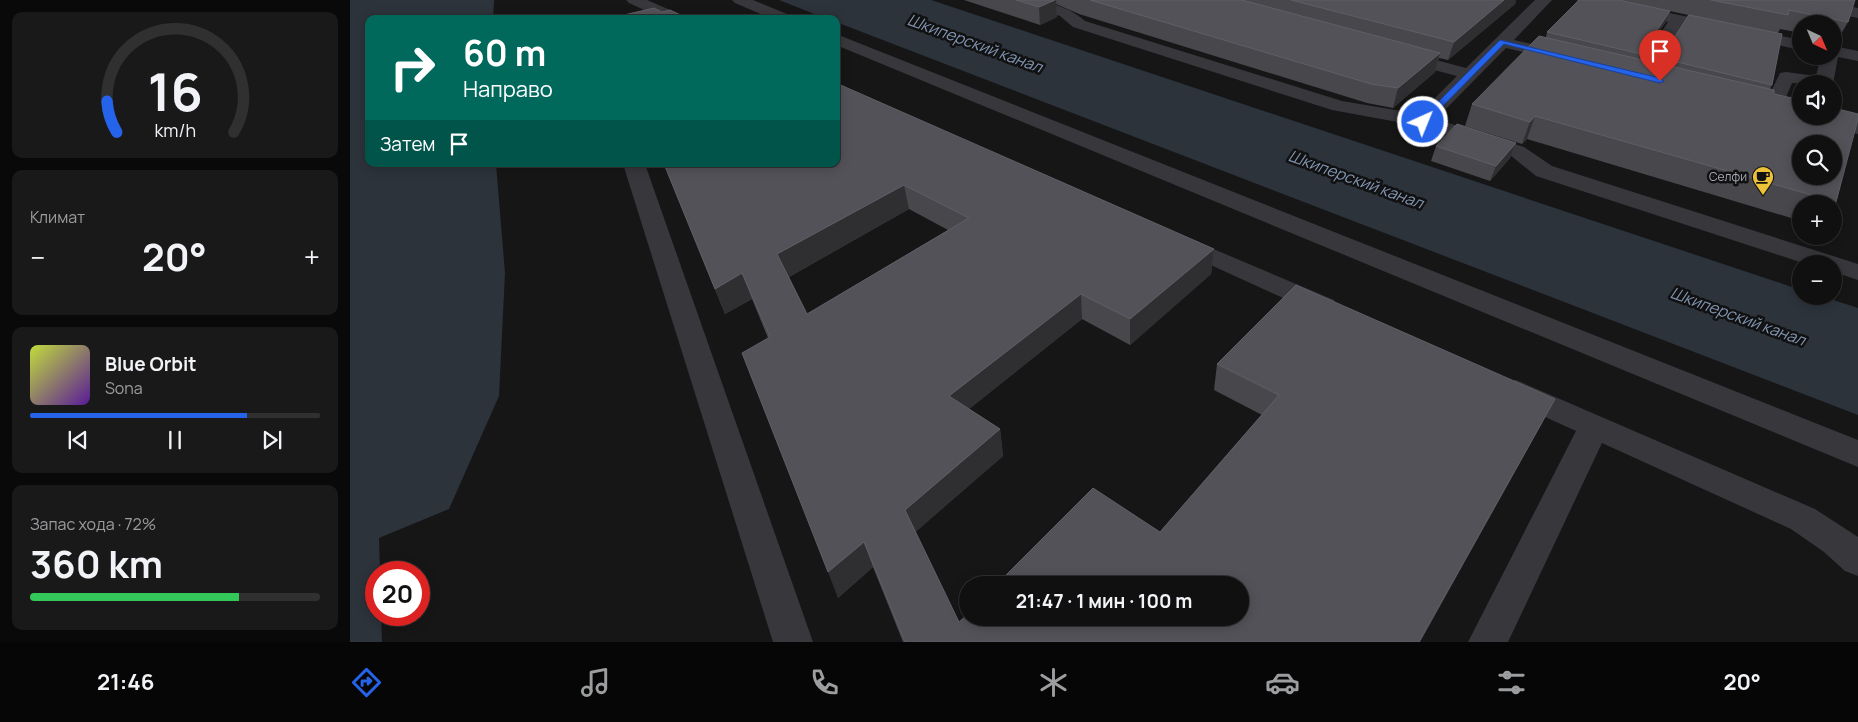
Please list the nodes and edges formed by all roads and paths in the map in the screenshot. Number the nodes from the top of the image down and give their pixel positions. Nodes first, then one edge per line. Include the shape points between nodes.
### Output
1 (634, 0) edge
2 (740, 0) edge
3 (1022, 0) edge
4 (1544, 0) edge
5 (1584, 0) edge
6 (1789, 0) edge
7 (1858, 13) edge
8 (662, 15) edge
9 (776, 15) edge
10 (1678, 19) junction
11 (840, 41) edge
12 (1502, 42) junction
13 (1792, 43) edge
14 (1383, 50) edge
15 (1842, 53) edge
16 (1858, 56) edge
17 (1586, 62) edge
18 (1828, 65) edge
19 (1623, 71) edge
20 (1470, 74) junction
21 (1641, 76) junction
22 (1660, 81) edge
23 (1754, 104) edge
24 (1773, 108) junction
25 (1792, 113) edge
26 (1423, 122) junction
27 (1842, 124) edge
28 (1858, 128) edge
29 (635, 167) edge
30 (1156, 231) edge
31 (1848, 268) edge
32 (1347, 316) edge
33 (1493, 381) edge
34 (1594, 426) junction
35 (1858, 454) edge
36 (1858, 560) edge
37 (793, 642) edge
38 (1488, 642) edge

1 - 8 lane
2 - 9 lane
3 - 26 lane via 1066,13 1079,24 1339,106
4 - 12 lane
5 - 10 lane
6 - 7 lane
10 - 13 lane
10 - 21 lane
11 - 35 lane
12 - 17 lane
12 - 20 lane
14 - 20 lane
15 - 16 lane
18 - 24 lane via 1824,83 1786,77
19 - 21 lane
20 - 26 lane
21 - 22 lane
23 - 24 lane
24 - 25 lane
26 - 31 lane via 1517,151 1544,171
27 - 28 lane
29 - 37 lane
30 - 32 lane
33 - 34 lane
34 - 36 lane via 1803,520 1837,541
34 - 38 lane

